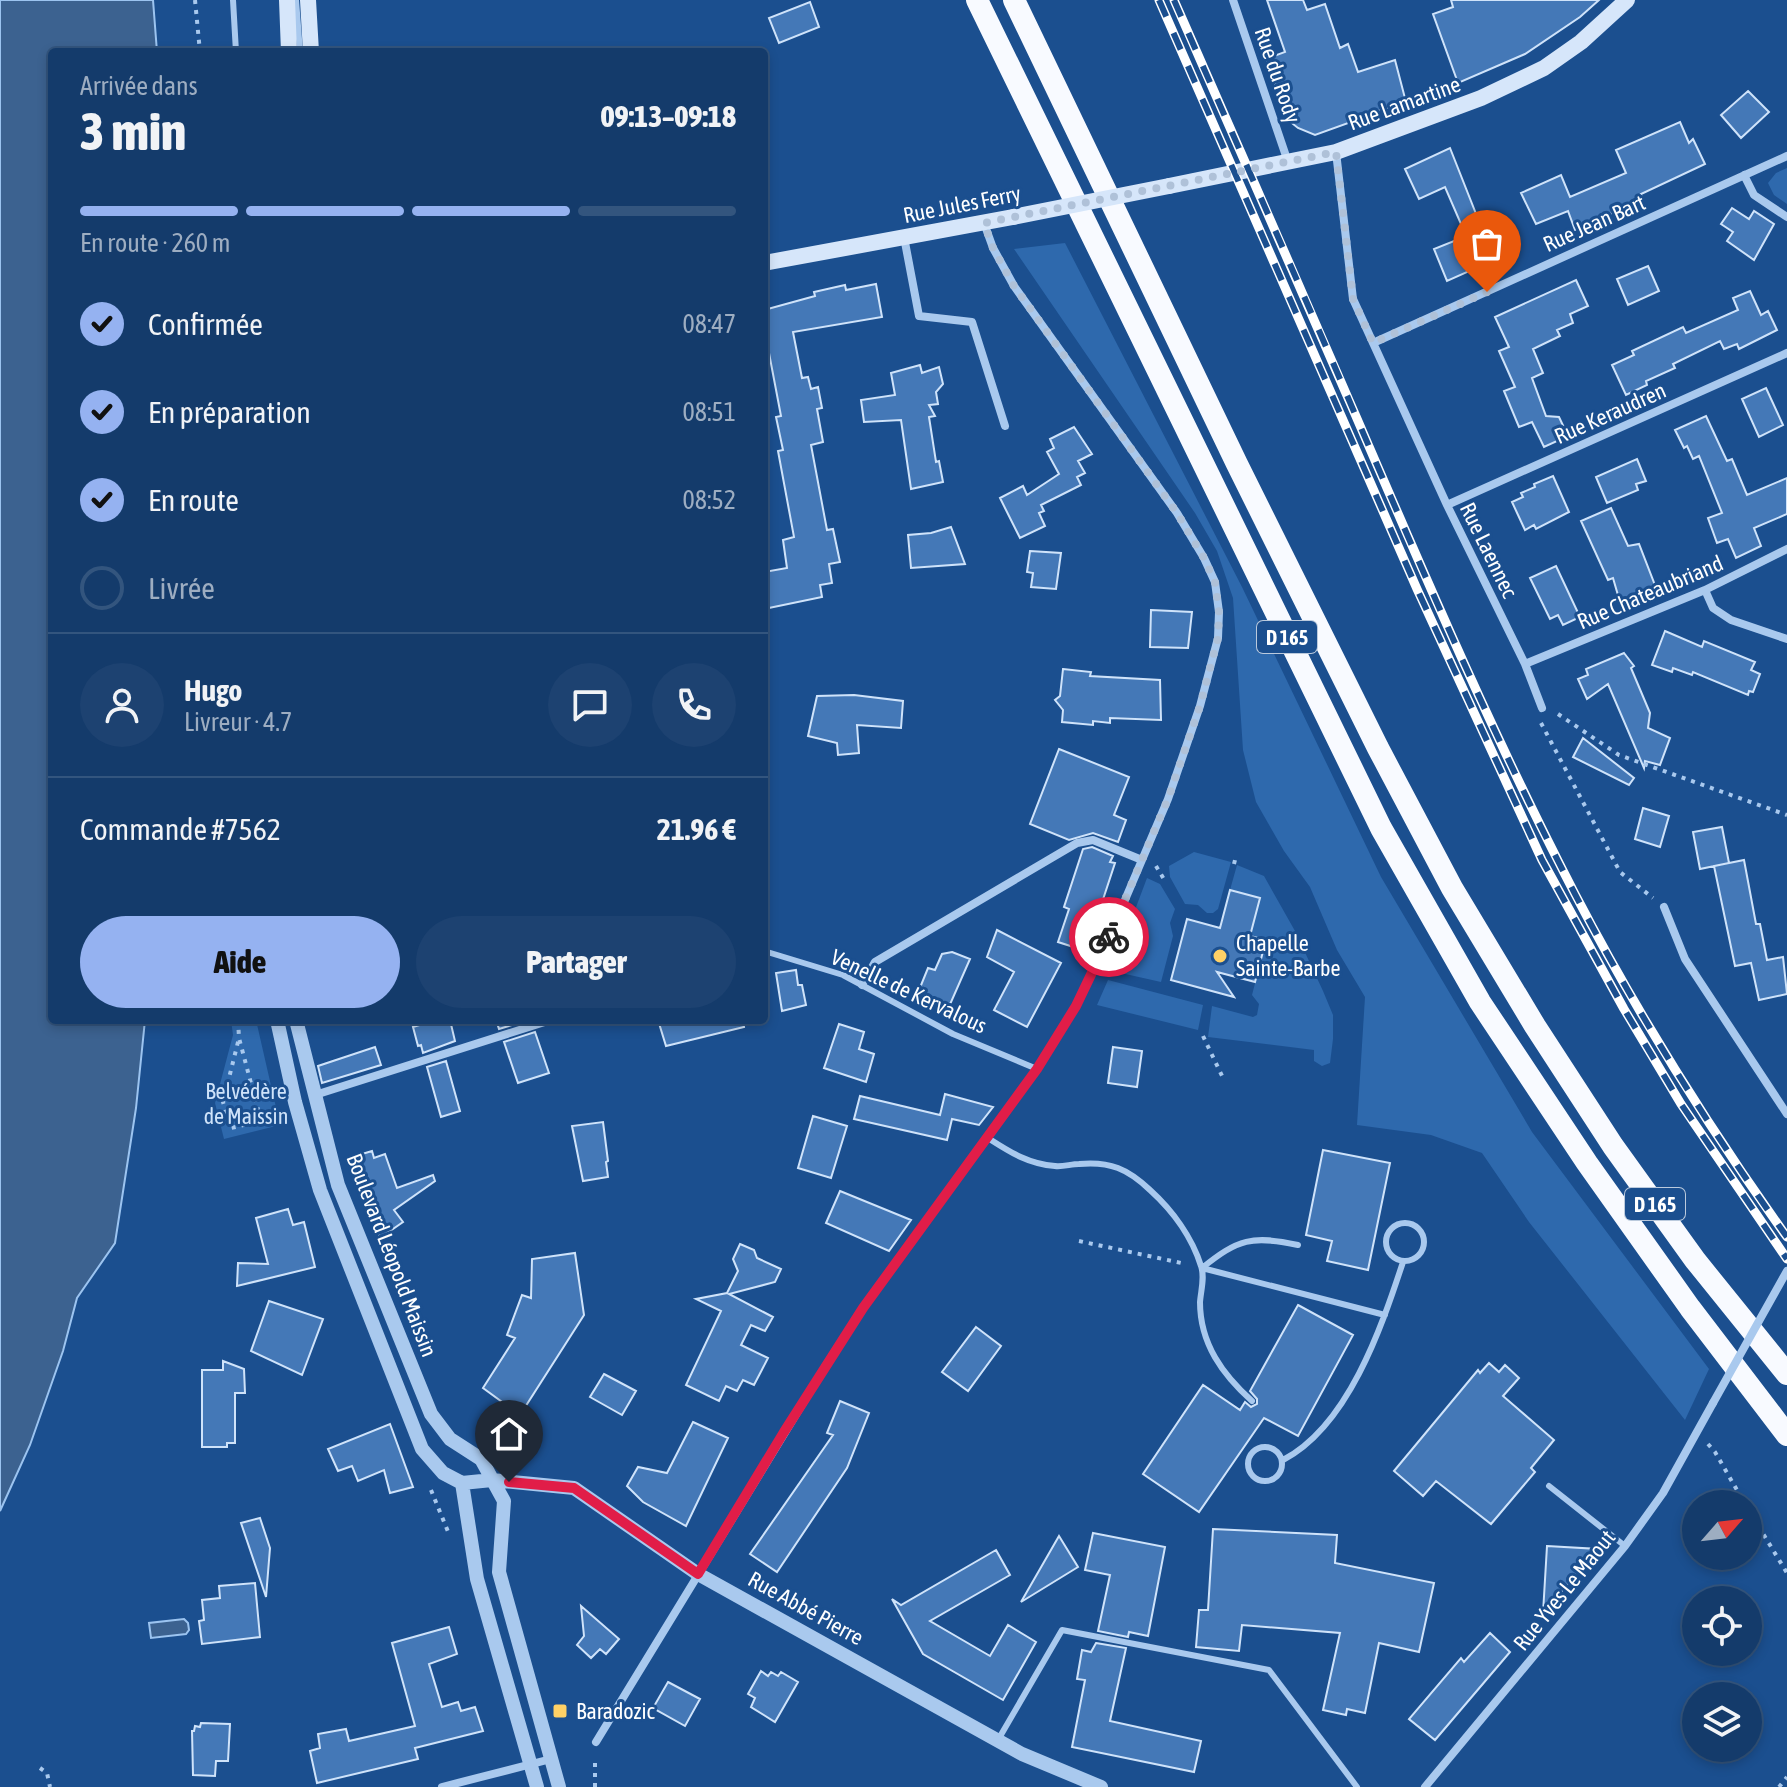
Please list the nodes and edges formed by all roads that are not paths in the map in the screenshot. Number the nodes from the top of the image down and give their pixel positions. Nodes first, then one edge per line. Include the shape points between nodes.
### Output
1 (233, 0) edge
2 (287, 0) edge
3 (296, 0) edge
4 (308, 0) edge
5 (977, 0) edge
6 (1014, 0) edge
7 (1233, 0) edge
8 (1627, 0) edge
9 (236, 48) edge
10 (289, 48) edge
11 (300, 48) edge
12 (311, 48) edge
13 (1336, 152) junction
14 (1787, 156) edge
15 (1288, 162) junction
16 (1744, 175) junction
17 (1169, 186) joint
18 (1787, 217) edge
19 (984, 223) junction
20 (904, 237) junction
21 (768, 262) edge
22 (1373, 343) junction
23 (1787, 353) edge
24 (1005, 426) dead end
25 (1447, 505) junction
26 (1787, 549) edge
27 (1705, 590) junction
28 (1787, 639) edge
29 (1525, 664) junction
30 (1542, 708) road end
31 (1142, 860) junction
32 (1664, 907) road end
33 (768, 952) edge
34 (862, 985) junction
35 (278, 1024) edge
36 (297, 1024) edge
37 (538, 1024) edge
38 (1037, 1069) junction
39 (315, 1095) junction
40 (1787, 1114) edge
41 (988, 1138) junction
42 (1298, 1245) dead end
43 (1648, 1245) junction
44 (1403, 1262) junction
45 (1202, 1268) junction
46 (1787, 1271) edge
47 (1385, 1315) junction
48 (1787, 1374) edge
49 (1252, 1401) dead end
50 (1787, 1411) edge
51 (1787, 1435) edge
52 (1283, 1460) junction
53 (492, 1480) junction
54 (462, 1483) junction
55 (1549, 1486) dead end
56 (1625, 1546) junction
57 (698, 1574) junction
58 (998, 1740) junction
59 (596, 1742) dead end
60 (551, 1759) junction
61 (530, 1764) junction
62 (442, 1787) edge
63 (537, 1787) edge
64 (559, 1787) edge
65 (1101, 1787) edge
66 (1357, 1787) edge
67 (1425, 1787) edge

1 - 9 lane
2 - 10 main road
3 - 11 lane
4 - 12 main road
5 - 43 highway, D 165 via 1381,828 1480,1002
6 - 48 highway, D 165 via 1258,506 1452,888 1613,1146
7 - 15 street, Rue du Rody
8 - 13 main road, Rue Lamartine via 1544,68 1481,98
13 - 15 main road, Rue Lamartine
13 - 22 street, Rue Laennec via 1353,299
14 - 16 street, Rue Jean Bart
15 - 17 main road, Rue Lamartine
16 - 18 street via 1754,195
16 - 22 street, Rue Jean Bart
17 - 19 main road, Rue Jules Ferry, bridge
19 - 20 main road, Rue Jules Ferry
19 - 31 street via 1014,286 1177,513 1215,582 1215,651 1168,799
20 - 21 main road, Rue Jules Ferry
20 - 24 street via 919,316 972,322
22 - 25 street, Rue Laennec
23 - 25 street, Rue Keraudren
25 - 29 street, Rue Laennec
26 - 27 street, Rue Chateaubriand
27 - 28 street via 1713,608 1731,620
27 - 29 street, Rue Chateaubriand
29 - 30 street, Rue Laennec
31 - 34 street via 1093,840 1077,843 875,962
31 - 38 street via 1076,1006
32 - 40 street via 1685,959
33 - 34 lane, Venelle de Kervalous
34 - 38 lane, Venelle de Kervalous via 953,1034
35 - 54 street, Boulevard Léopold Maissin via 320,1190 422,1449 443,1473
36 - 39 street, Boulevard Léopold Maissin
37 - 39 street
38 - 41 street
39 - 53 street, Boulevard Léopold Maissin via 338,1185 431,1414 450,1439 481,1459
41 - 45 lane via 1018,1158 1040,1164 1104,1162 1127,1172 1176,1219
41 - 57 street via 855,1320
42 - 45 lane via 1254,1238 1222,1251
43 - 50 highway, D 165
43 - 51 highway
44 - 44 lane via 1393,1258 1386,1238 1401,1223 1422,1231 1425,1242 1423,1252
44 - 47 lane
45 - 47 lane
45 - 49 lane via 1202,1327 1213,1356
46 - 56 street, Rue Yves Le Maout, bridge via 1663,1493
47 - 52 lane via 1328,1423
52 - 52 lane via 1278,1451 1259,1447 1248,1463 1257,1479 1267,1481 1276,1478
53 - 54 street
53 - 57 street, Rue Abbé Pierre via 574,1488
53 - 60 street, Boulevard Léopold Maissin via 504,1501 499,1572
54 - 61 street via 477,1579
55 - 56 lane
56 - 67 street, Rue Yves Le Maout
57 - 58 street, Rue Abbé Pierre
57 - 59 street
58 - 65 street, Rue Abbé Pierre
58 - 66 lane via 1062,1630 1269,1670
60 - 61 street
60 - 64 street, Boulevard Léopold Maissin
61 - 62 street
61 - 63 street

